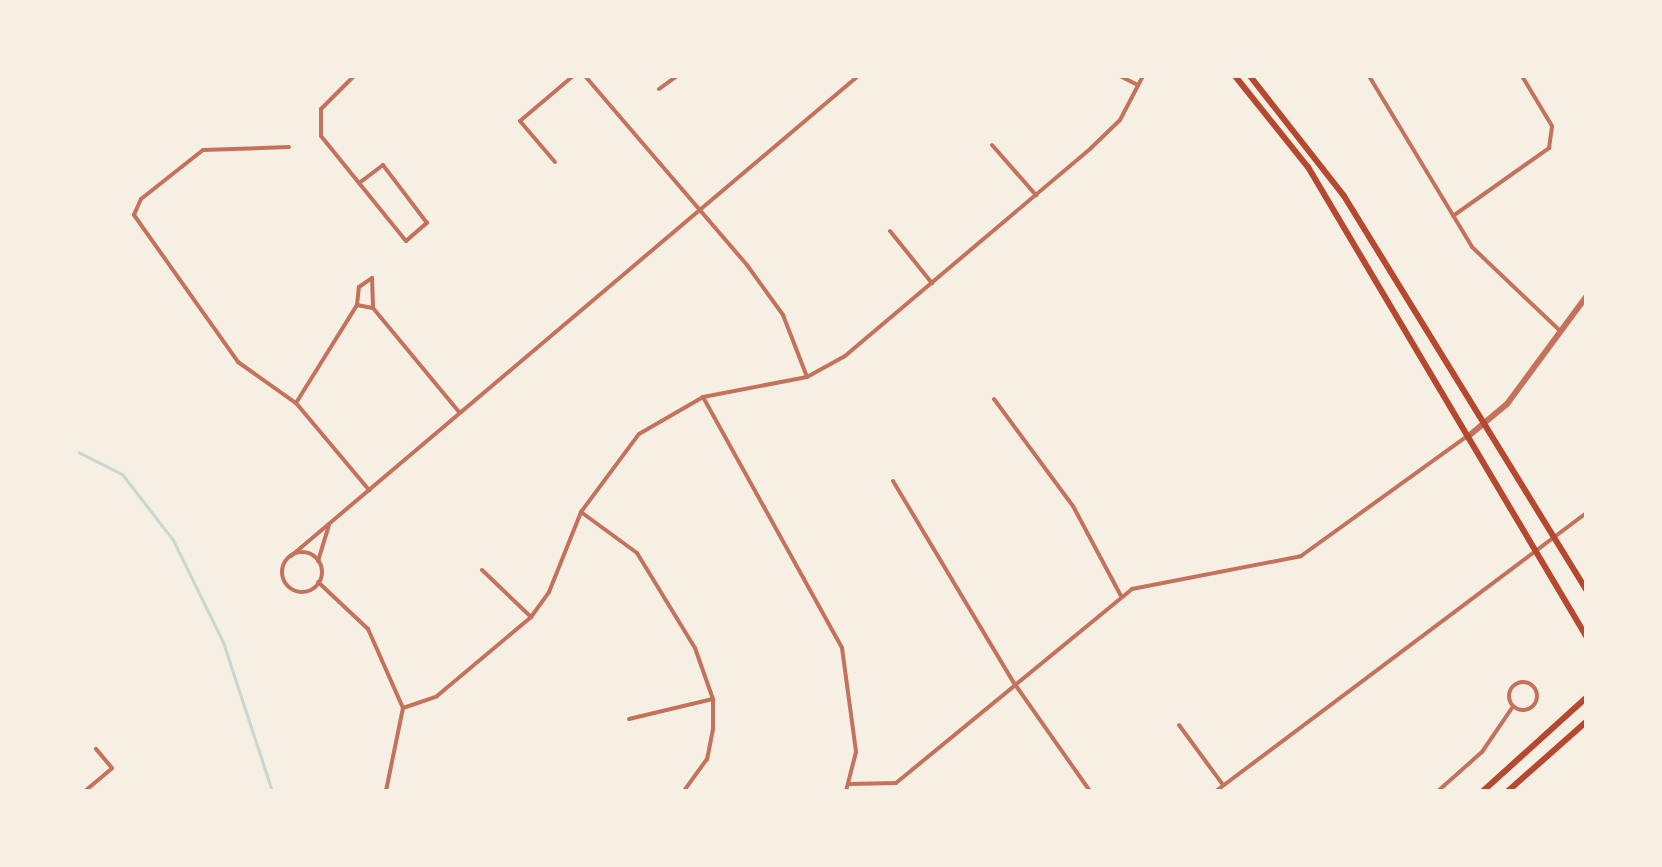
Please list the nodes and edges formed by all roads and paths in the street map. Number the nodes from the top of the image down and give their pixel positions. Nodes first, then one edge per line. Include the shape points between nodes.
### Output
1 (354, 76) edge
2 (573, 76) edge
3 (585, 76) edge
4 (677, 76) edge
5 (858, 76) edge
6 (1120, 76) edge
7 (1143, 76) edge
8 (1235, 76) edge
9 (1250, 76) edge
10 (1369, 76) edge
11 (1522, 76) edge
12 (1138, 85) junction
13 (659, 89) dead end
14 (992, 145) dead end
15 (289, 147) dead end
16 (555, 162) dead end
17 (359, 183) junction
18 (1036, 195) junction
19 (700, 211) junction
20 (1453, 216) junction
21 (890, 231) dead end
22 (932, 283) junction
23 (1586, 297) edge
24 (357, 305) junction
25 (373, 308) junction
26 (1558, 329) junction
27 (807, 377) junction
28 (703, 397) junction
29 (994, 399) dead end
30 (296, 403) junction
31 (460, 413) junction
32 (1485, 424) junction
33 (1471, 434) junction
34 (893, 481) dead end
35 (369, 490) junction
36 (581, 512) junction
37 (1586, 513) edge
38 (330, 523) junction
39 (1555, 534) junction
40 (1538, 544) junction
41 (291, 556) junction
42 (318, 561) junction
43 (482, 570) dead end
44 (318, 582) junction
45 (1586, 589) edge
46 (1121, 596) junction
47 (531, 617) junction
48 (1586, 636) edge
49 (1014, 683) junction
50 (1586, 698) edge
51 (713, 699) junction
52 (403, 708) junction
53 (1512, 708) junction
54 (629, 719) dead end
55 (1586, 722) edge
56 (1179, 725) dead end
57 (96, 749) dead end
58 (849, 784) junction
59 (1223, 785) junction
60 (85, 791) edge
61 (386, 791) edge
62 (684, 791) edge
63 (846, 791) edge
64 (1090, 791) edge
65 (1216, 791) edge
66 (1438, 791) edge
67 (1483, 791) edge
68 (1508, 791) edge

1 - 17 street via 321,109 321,136
2 - 16 street via 520,121
3 - 19 street
4 - 13 street
5 - 19 street
6 - 12 street
7 - 12 street
8 - 33 main road via 1308,167
9 - 32 main road via 1344,196
10 - 20 street
11 - 20 street via 1552,126 1549,148
12 - 18 street via 1120,120
14 - 18 street
15 - 30 street via 203,150 141,199 134,215 238,362
17 - 17 street via 406,241 427,223 383,165
18 - 22 street
19 - 27 street via 783,315
19 - 31 street
20 - 26 street via 1483,263
21 - 22 street
22 - 27 street via 845,356
23 - 26 street
24 - 25 street
24 - 25 street via 363,279 372,278
24 - 30 street
25 - 31 street
26 - 32 street
27 - 28 street
28 - 36 street via 639,434
28 - 58 street via 842,648 855,717
29 - 46 street via 1073,506
30 - 35 street
31 - 35 street
32 - 33 street
32 - 39 main road
33 - 40 main road
33 - 46 street via 1301,556 1259,570 1157,582
34 - 49 street
35 - 38 street
36 - 47 street via 565,559
36 - 51 street via 609,527 661,586
37 - 39 street
38 - 41 street
38 - 42 street
39 - 40 street
39 - 45 main road
40 - 48 main road
40 - 59 street
41 - 42 street
41 - 44 street via 282,570 287,585 305,592
42 - 44 street
43 - 47 street
44 - 52 street via 368,629
46 - 49 street
47 - 52 street via 437,696
49 - 58 street via 896,783
49 - 64 street
50 - 67 main road
51 - 54 street
51 - 62 street via 707,759
52 - 61 street
53 - 53 street via 1514,686 1534,686 1531,706
53 - 66 street via 1482,752
55 - 68 main road
56 - 59 street
57 - 60 street via 112,768
58 - 63 street
59 - 65 street

